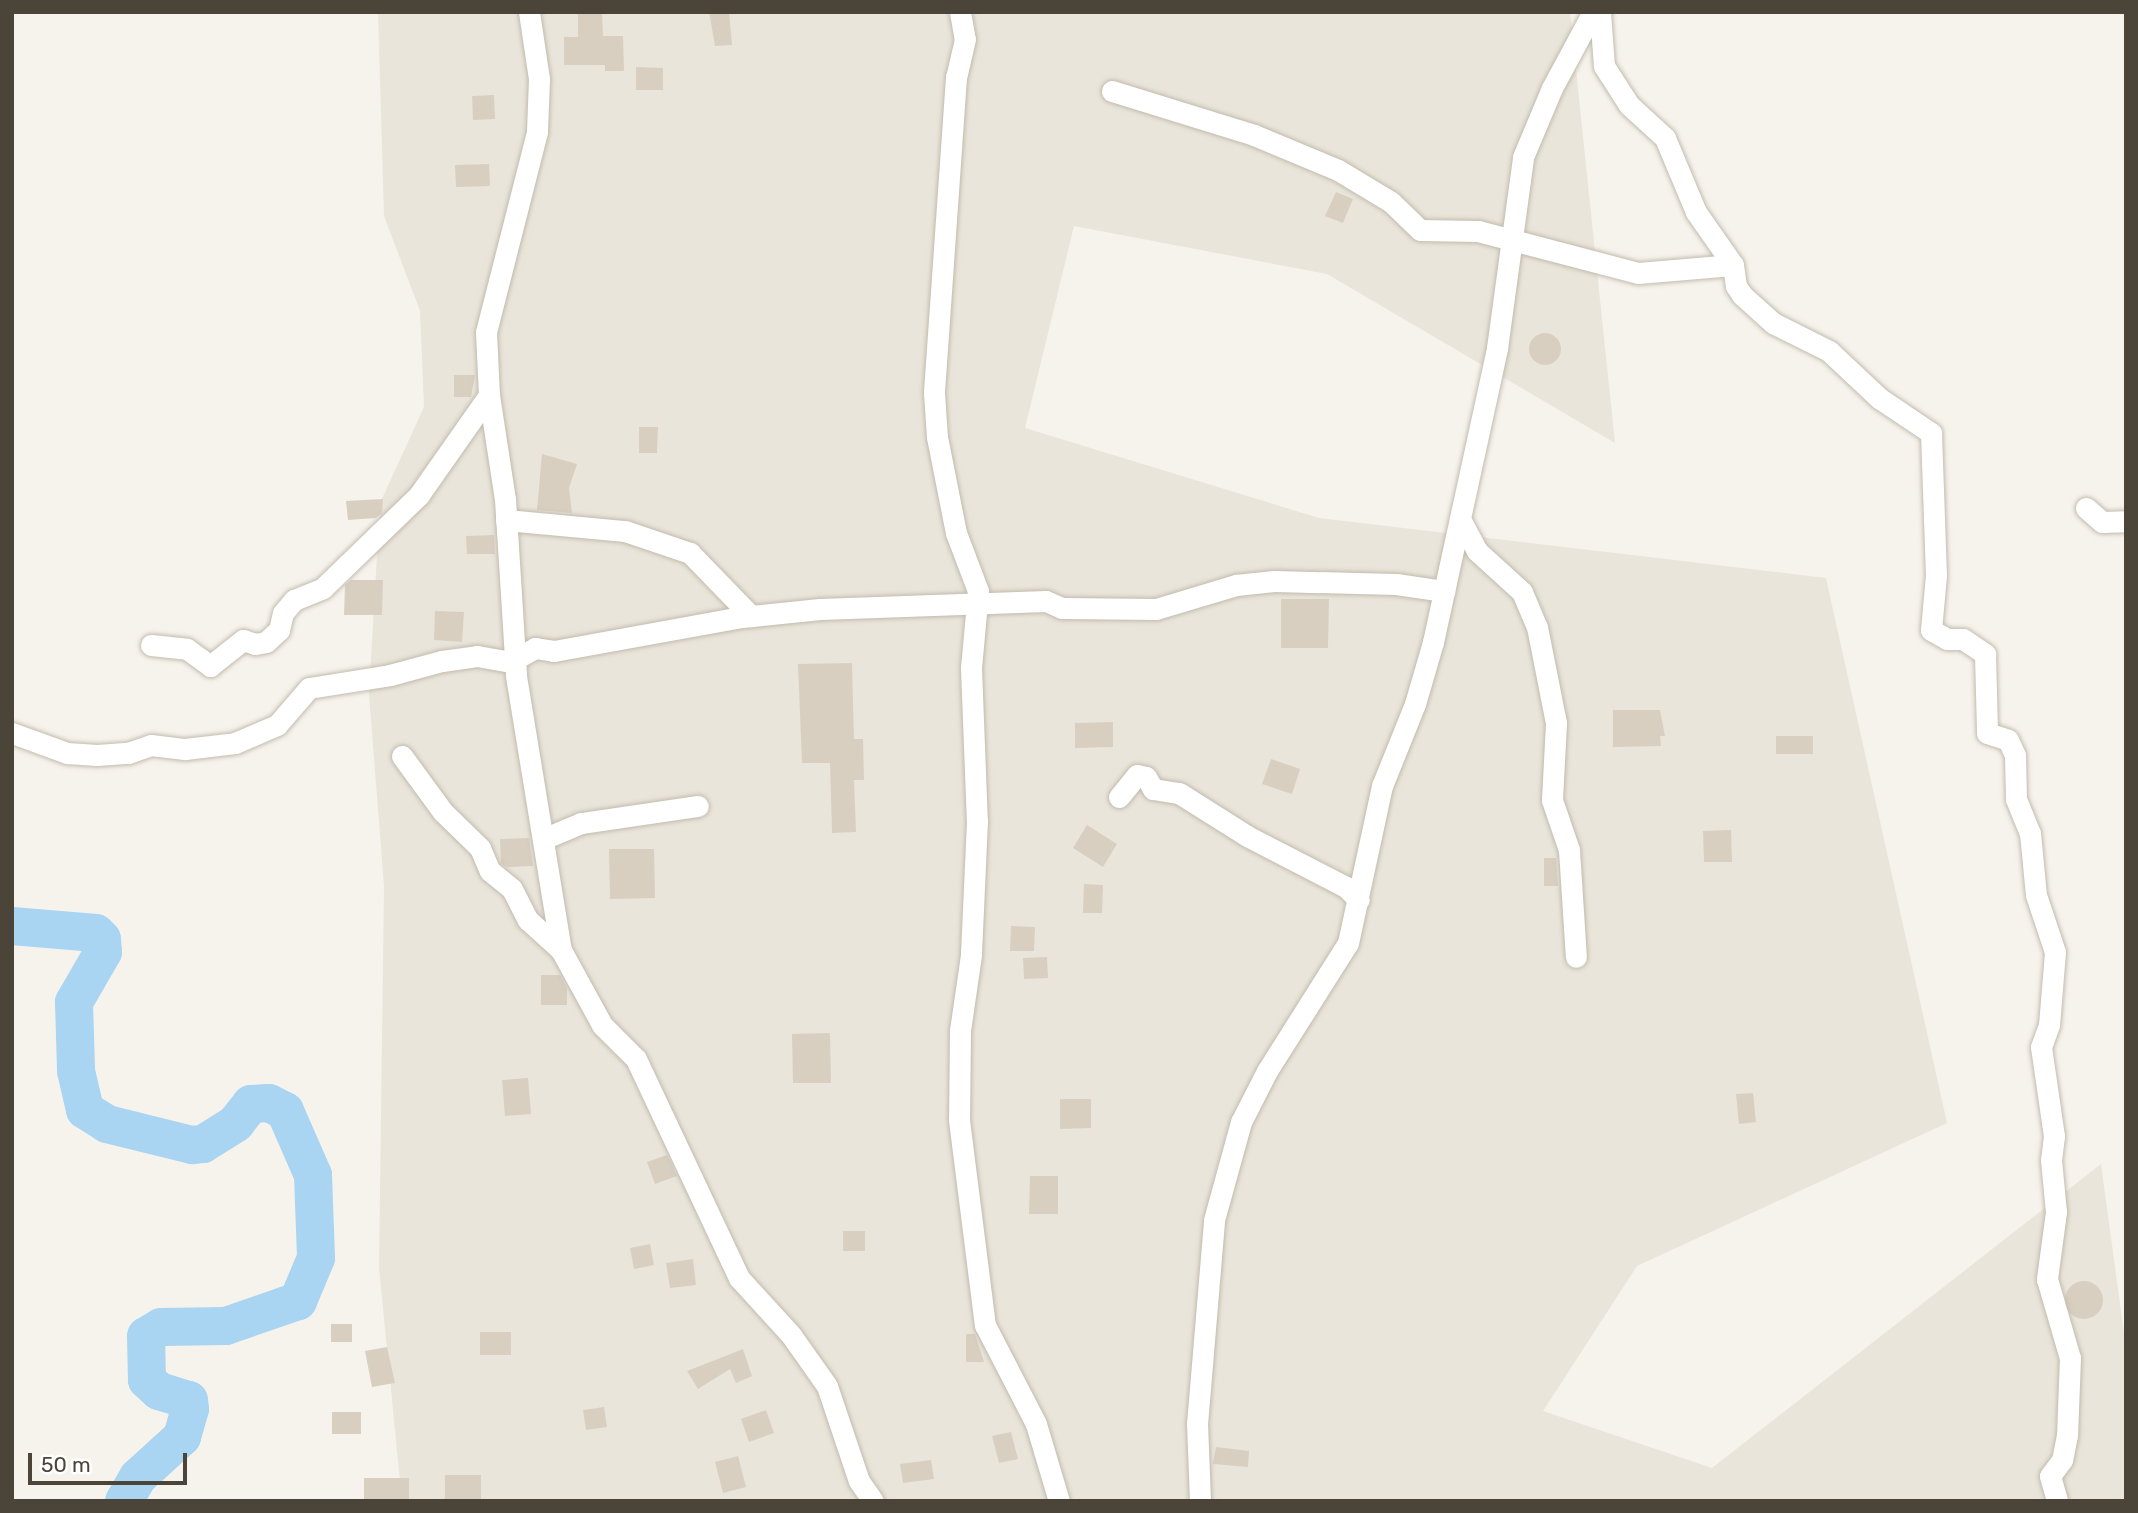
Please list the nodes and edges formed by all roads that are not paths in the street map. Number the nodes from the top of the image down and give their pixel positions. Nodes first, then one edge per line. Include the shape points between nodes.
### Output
1 (529, 12) edge
2 (960, 12) edge
3 (1593, 12) edge
4 (1600, 12) edge
5 (1112, 91) dead end
6 (1512, 243) junction
7 (1733, 265) junction
8 (489, 395) junction
9 (2086, 508) dead end
10 (1460, 519) junction
11 (506, 520) junction
12 (2126, 521) edge
13 (1444, 591) junction
14 (978, 603) junction
15 (751, 616) junction
16 (151, 645) dead end
17 (515, 659) junction
18 (12, 733) edge
19 (402, 756) dead end
20 (1119, 797) dead end
21 (698, 806) dead end
22 (543, 839) junction
23 (1359, 900) junction
24 (561, 950) junction
25 (1576, 957) dead end
26 (873, 1501) edge
27 (1059, 1501) edge
28 (1200, 1501) edge
29 (2057, 1501) edge

1 - 8 street via 539,79 537,132 486,332
2 - 14 street via 965,39 956,77 934,393 937,437 956,533 972,572
3 - 6 street via 1552,88 1523,157
4 - 7 street via 1604,66 1629,106 1665,138 1696,212
5 - 6 street via 1254,135 1338,170 1391,202 1420,230 1478,231
6 - 7 street via 1638,273
6 - 10 street via 1497,348
7 - 29 street via 1736,286 1773,323 1829,351 1879,398 1931,433 1936,575 1931,630 1947,639 1964,639 1984,654 1987,733 2008,740 2014,755 2016,799 2030,833 2036,895 2055,952 2049,1025 2041,1047 2054,1136 2051,1160 2056,1212 2047,1279 2070,1357 2067,1436 2062,1460 2050,1476
8 - 11 street
8 - 16 street via 419,495 323,588 294,600 283,613 279,630 266,642 243,640 210,666 187,649
9 - 12 street via 2102,522
10 - 13 street
10 - 25 street via 1476,551 1522,592 1537,627 1556,723 1552,800 1569,850
11 - 15 street via 625,531 690,553
11 - 17 street
13 - 14 street via 1395,584 1274,581 1236,585 1156,609 1062,608 1046,601
13 - 23 street via 1415,704 1382,786
14 - 15 street via 909,602
14 - 27 street via 971,668 976,821 971,955 960,1030 959,1120 985,1325 1036,1424
15 - 17 street via 554,651 535,648
17 - 18 street via 477,656 309,688 276,725 235,743 185,750 151,745 128,753 97,755 67,753
17 - 22 street
19 - 24 street via 443,812 480,848 490,871 512,889 528,920
20 - 23 street via 1137,775 1146,777 1153,789 1179,793 1247,836 1346,887
21 - 22 street via 582,823
22 - 24 street
23 - 28 street via 1348,943 1267,1071 1241,1122 1219,1199 1206,1286 1197,1424
24 - 26 street via 601,1025 636,1059 738,1278 791,1335 827,1386 859,1481

